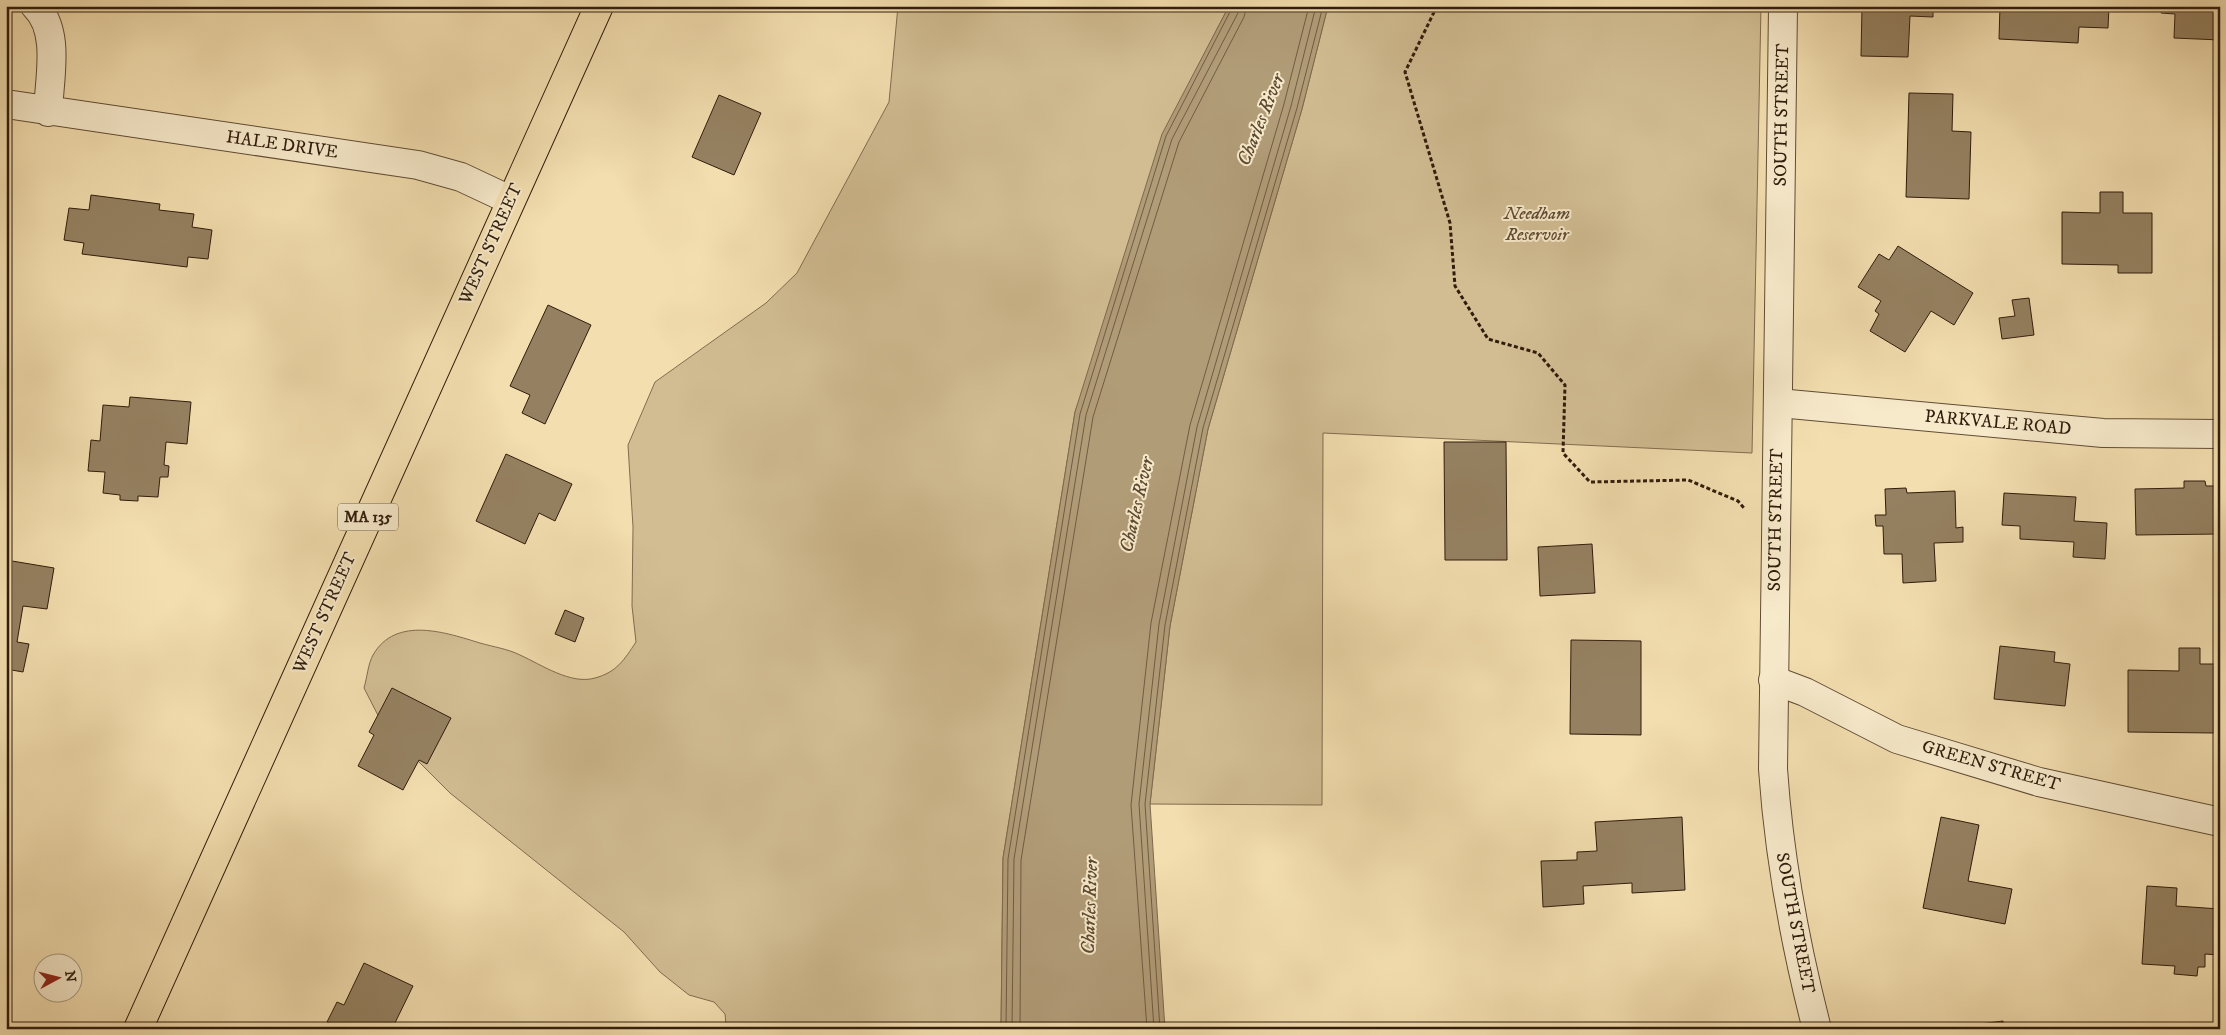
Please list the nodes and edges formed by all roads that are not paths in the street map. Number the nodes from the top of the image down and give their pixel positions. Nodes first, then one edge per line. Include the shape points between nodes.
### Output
1 (35, 6) edge
2 (599, 6) edge
3 (1783, 6) edge
4 (6, 104) edge
5 (48, 112) junction
6 (510, 200) junction
7 (1778, 403) junction
8 (2220, 434) edge
9 (1773, 680) junction
10 (2220, 822) edge
11 (138, 1029) edge
12 (1817, 1029) edge

1 - 5 street via 45,20 50,39
2 - 6 main road, WEST STREET / MA 135
3 - 7 street, SOUTH STREET
4 - 5 street, HALE DRIVE
5 - 6 street, HALE DRIVE via 418,165 461,177
6 - 11 main road, WEST STREET / MA 135
7 - 8 street, PARKVALE ROAD via 2103,433
7 - 9 street, SOUTH STREET
9 - 10 street, GREEN STREET via 1805,692 1897,739 2039,782
9 - 12 street, SOUTH STREET via 1776,811 1806,986

